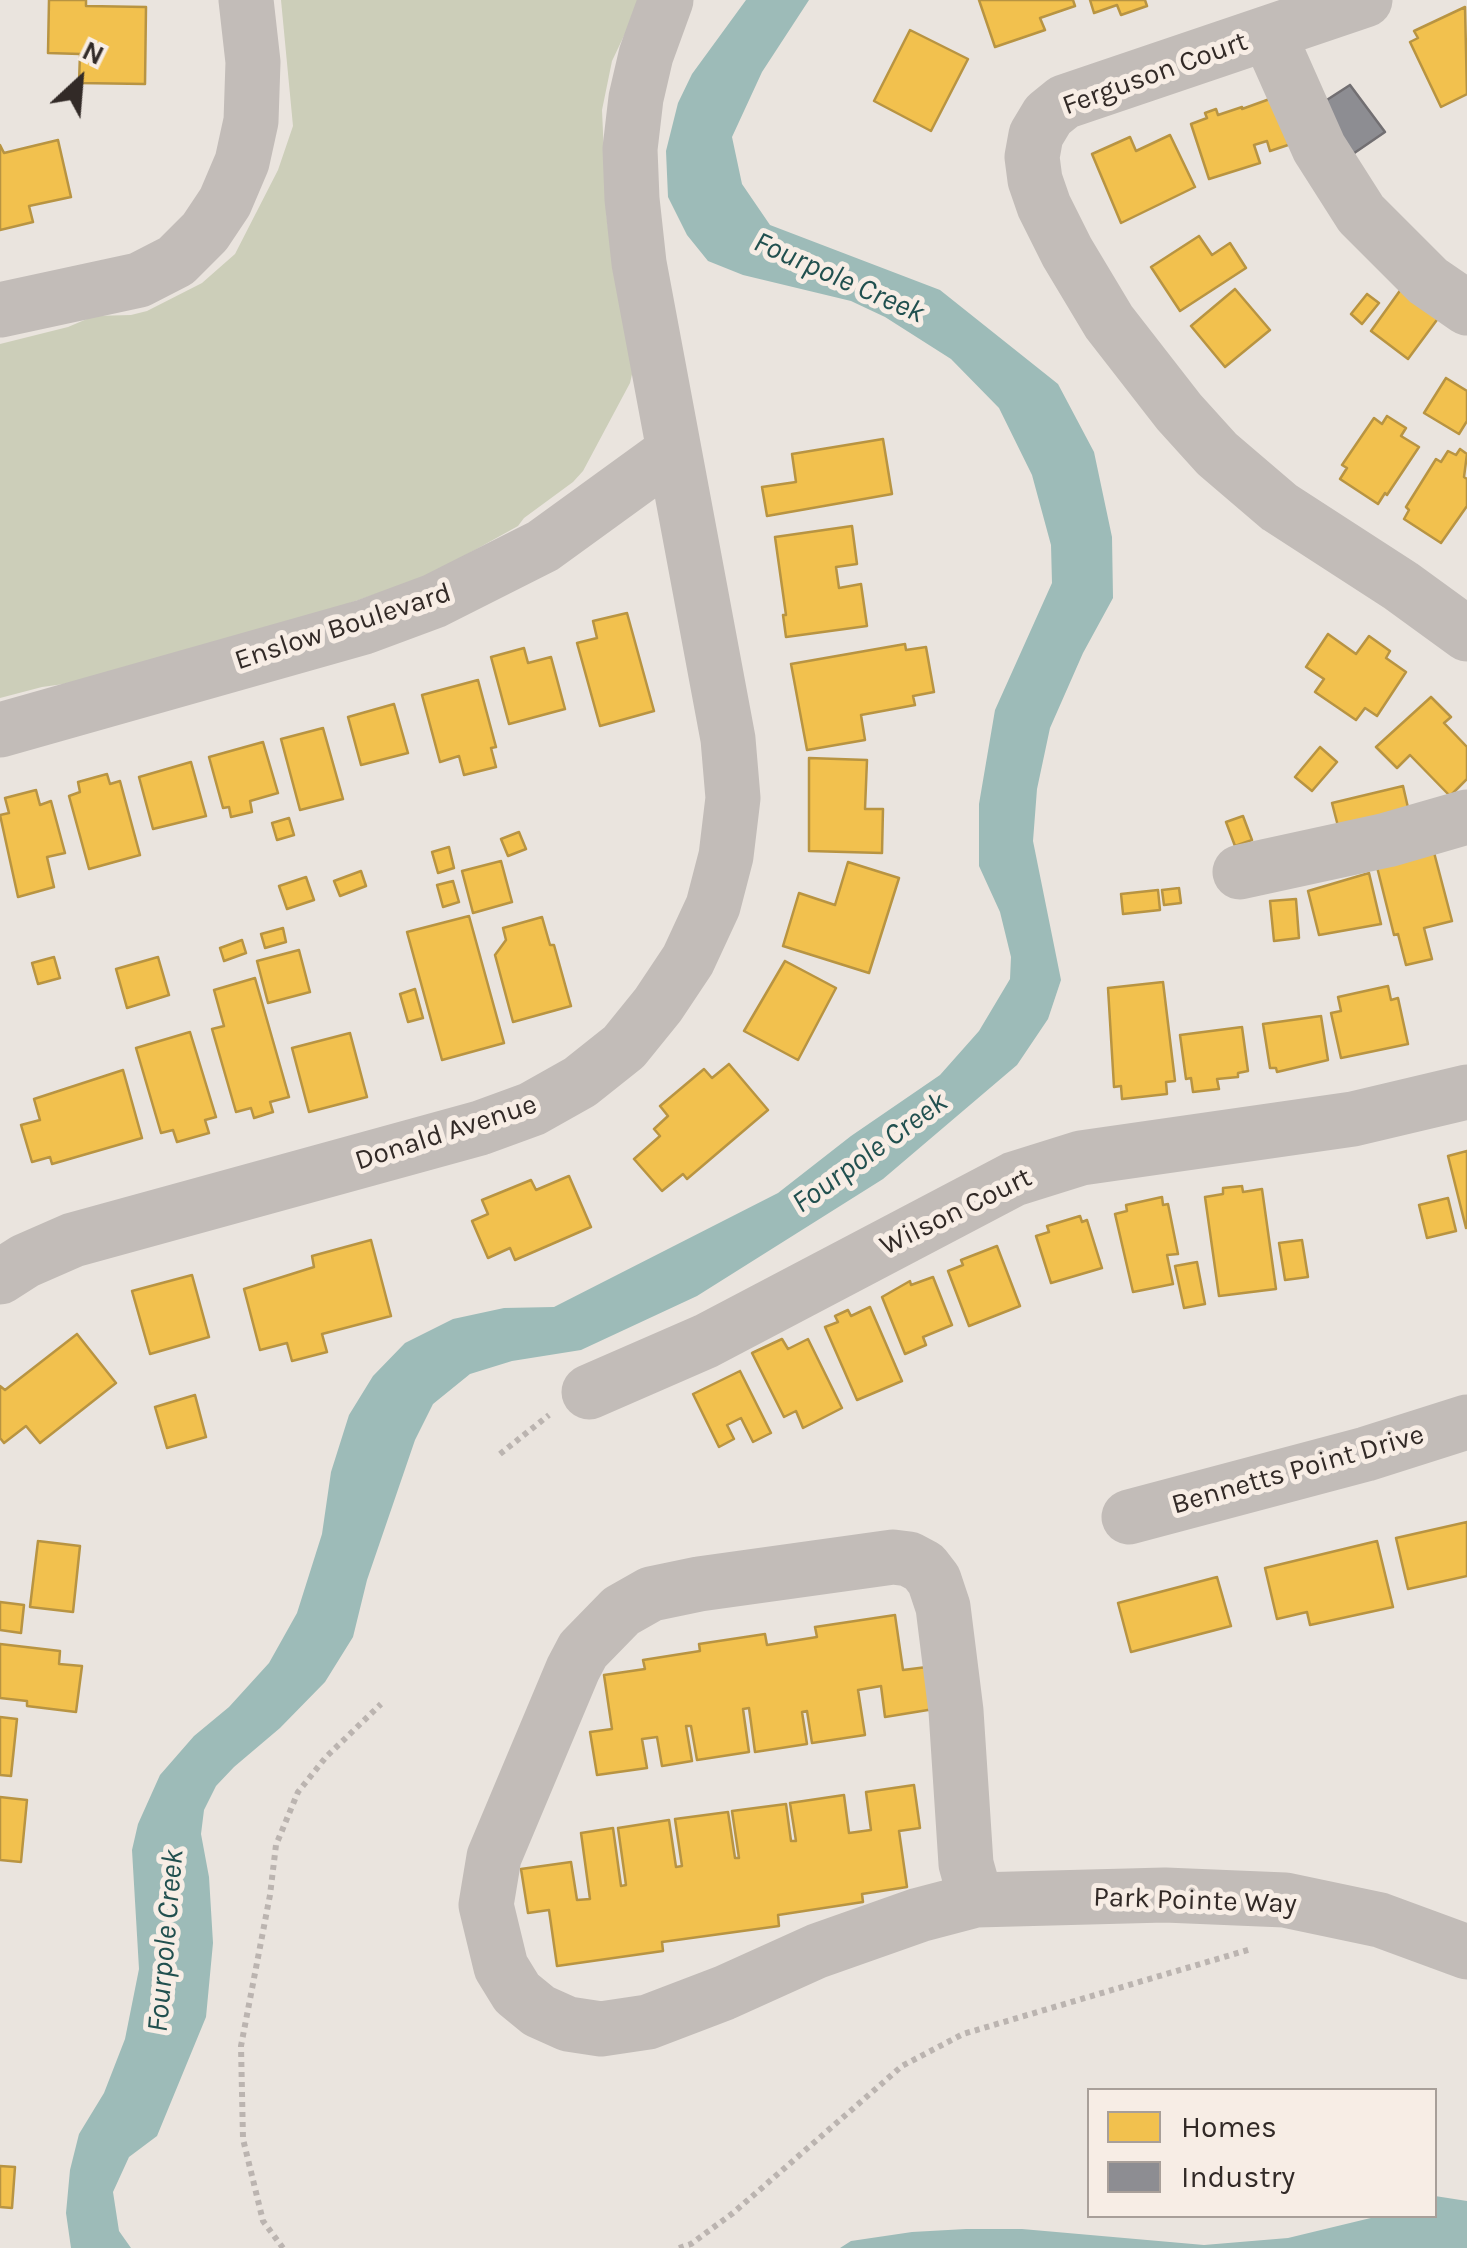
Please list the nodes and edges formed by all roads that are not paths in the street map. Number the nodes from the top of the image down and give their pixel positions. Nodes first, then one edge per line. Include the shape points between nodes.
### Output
1 (246, 0) edge
2 (666, 0) edge
3 (1365, 0) edge
4 (1268, 33) junction
5 (1467, 308) edge
6 (0, 310) edge
7 (674, 450) junction
8 (1467, 634) edge
9 (0, 730) edge
10 (1467, 818) edge
11 (1240, 872) dead end
12 (1467, 1092) edge
13 (0, 1277) edge
14 (589, 1392) road end
15 (1467, 1422) edge
16 (1128, 1517) dead end
17 (976, 1900) junction
18 (1467, 1952) edge

1 - 6 street via 252,121 242,162 205,232 176,261 139,280
2 - 7 street via 646,54 630,150 639,263
3 - 4 street, Ferguson Court
4 - 5 street via 1319,148 1362,214 1428,281
4 - 8 street, Ferguson Court via 1064,102 1036,135 1035,180 1109,322 1217,454 1279,507
7 - 9 street, Enslow Boulevard via 543,546 434,601
7 - 13 street, Donald Avenue via 733,798 713,906 688,960 624,1047 532,1109 74,1240
10 - 11 street
12 - 14 street, Wilson Court via 1353,1119 1081,1158 1014,1179 706,1341
15 - 16 street, Bennetts Point Drive
17 - 17 street, Park Pointe Way via 817,1951 648,2022 602,2029 568,2024 517,1993 501,1966 486,1905 494,1857 573,1668 622,1611 651,1594 700,1584 893,1557 924,1567 943,1607 966,1864
17 - 18 street, Park Pointe Way via 1166,1895 1276,1922 1380,1920

